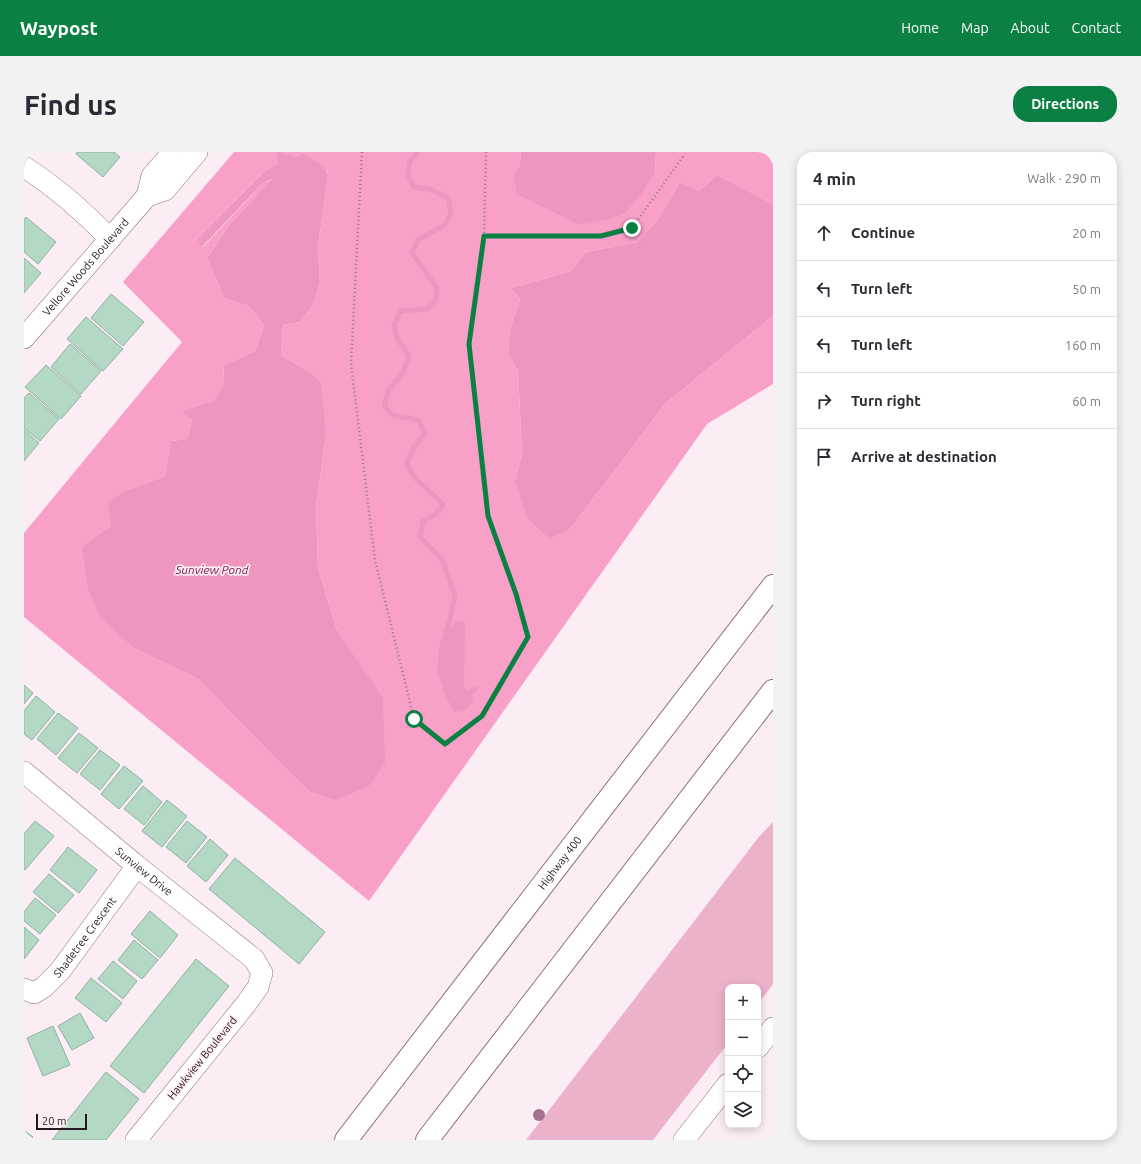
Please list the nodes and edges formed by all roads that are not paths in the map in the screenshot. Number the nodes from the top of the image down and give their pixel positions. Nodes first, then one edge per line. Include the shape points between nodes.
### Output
1 (172, 152) edge
2 (197, 152) edge
3 (24, 167) edge
4 (147, 196) junction
5 (110, 239) junction
6 (24, 338) edge
7 (773, 586) edge
8 (773, 691) edge
9 (24, 772) edge
10 (137, 866) junction
11 (262, 973) joint
12 (24, 989) edge
13 (773, 1028) edge
14 (761, 1043) edge
15 (725, 1088) edge
16 (454, 1105) junction
17 (136, 1140) edge
18 (346, 1140) edge
19 (427, 1140) edge
20 (437, 1140) edge
21 (684, 1140) edge

1 - 4 street, Vellore Woods Boulevard via 152,176
2 - 4 street, Vellore Woods Boulevard via 165,190
3 - 5 street via 44,180 93,221
4 - 5 street, Vellore Woods Boulevard
5 - 6 street, Vellore Woods Boulevard
7 - 18 highway, Highway 400
8 - 16 highway
9 - 10 street, Sunview Drive
10 - 11 street, Sunview Drive via 254,959
10 - 12 street, Shadetree Crescent via 60,971 34,993
11 - 17 street, Hawkview Boulevard via 258,987 246,1004
13 - 14 street
15 - 21 street
16 - 19 highway
16 - 20 highway

